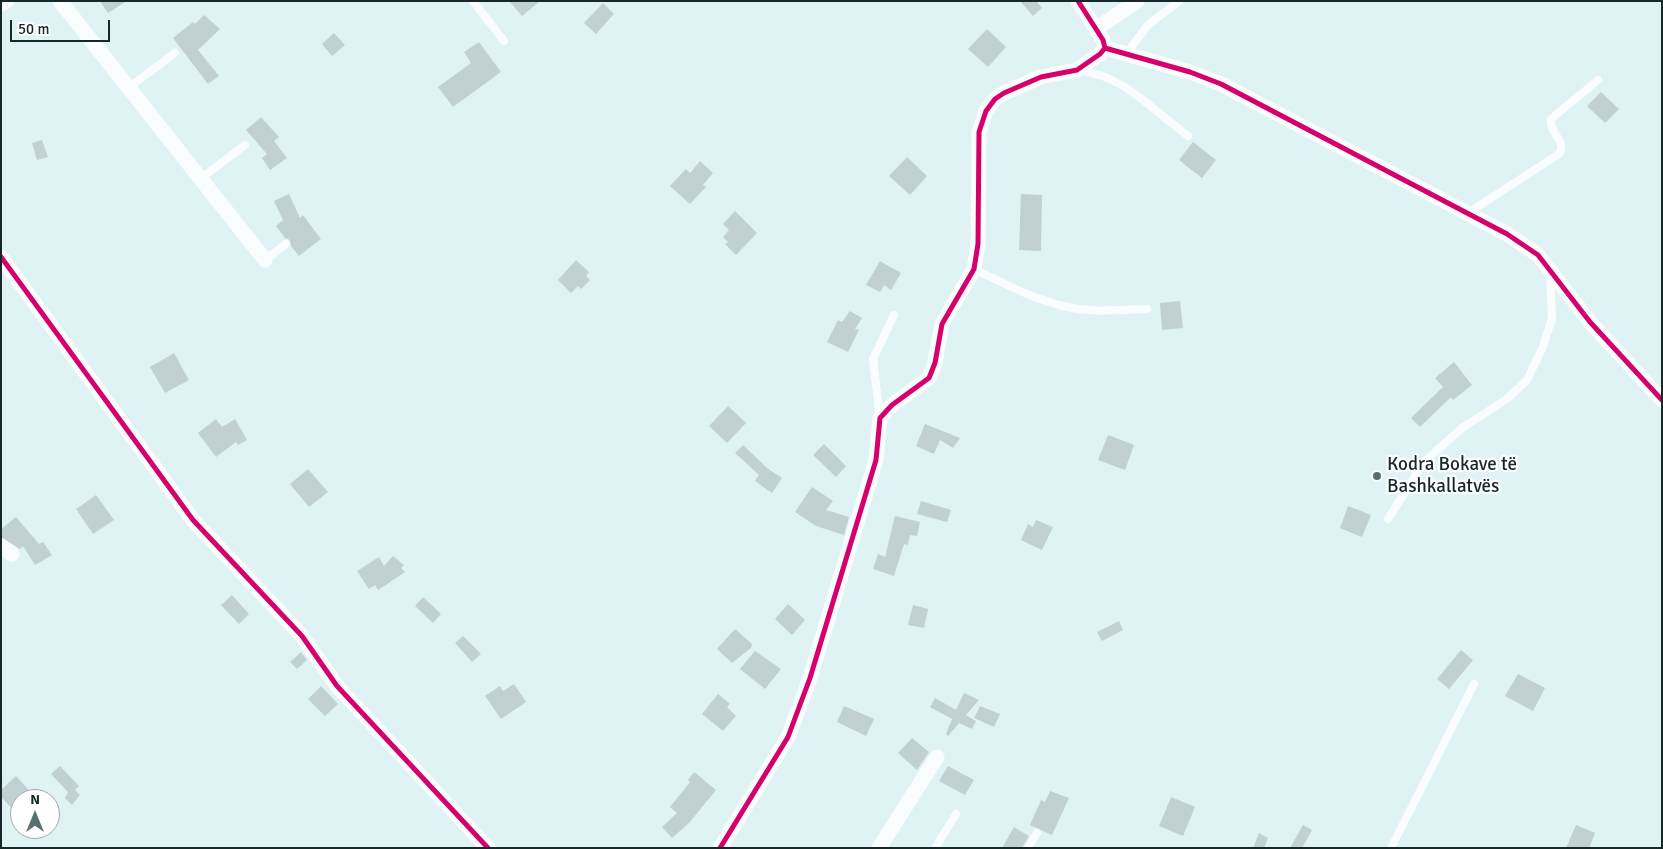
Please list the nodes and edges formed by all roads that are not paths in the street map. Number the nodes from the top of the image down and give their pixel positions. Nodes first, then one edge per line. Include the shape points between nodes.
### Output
1 (7, 1) edge
2 (60, 1) edge
3 (473, 1) edge
4 (1078, 1) edge
5 (1137, 1) edge
6 (1179, 1) edge
7 (1, 4) edge
8 (1096, 29) junction
9 (504, 41) dead end
10 (1105, 48) junction
11 (175, 53) dead end
12 (1126, 54) junction
13 (1077, 70) junction
14 (1598, 80) dead end
15 (128, 88) junction
16 (1188, 136) dead end
17 (245, 145) dead end
18 (200, 179) junction
19 (1466, 214) junction
20 (286, 244) dead end
21 (1, 258) edge
22 (265, 260) joint
23 (974, 269) junction
24 (1550, 270) junction
25 (1147, 309) dead end
26 (894, 315) dead end
27 (1662, 400) edge
28 (880, 418) junction
29 (1388, 519) dead end
30 (1474, 684) dead end
31 (938, 757) dead end
32 (956, 814) dead end
33 (1038, 833) dead end
34 (488, 848) edge
35 (720, 848) edge
36 (879, 848) edge
37 (935, 848) edge
38 (1028, 848) edge
39 (1391, 848) edge

1 - 7 street
2 - 15 street
3 - 9 lane
4 - 8 street
5 - 8 street
6 - 12 lane via 1148,25
8 - 10 street
10 - 12 street
10 - 13 street
11 - 15 lane
12 - 19 street via 1221,84
13 - 16 lane via 1099,73 1117,82
13 - 23 street via 1023,83 995,99 986,111 979,132 978,244
14 - 19 lane via 1551,119 1551,129 1561,142 1562,151
15 - 18 street
17 - 18 lane
18 - 22 street
19 - 24 street via 1507,234 1538,255
20 - 22 lane
21 - 34 street via 193,520 302,636 337,686
23 - 25 lane via 1031,296 1064,306 1098,311
23 - 28 street via 942,324 929,378
24 - 27 street via 1590,322
24 - 29 lane via 1552,319 1527,380 1507,399 1462,428 1424,462
26 - 28 lane via 873,359
28 - 35 street via 876,460 810,678 788,736
30 - 39 lane
31 - 36 street
32 - 37 lane
33 - 38 lane

